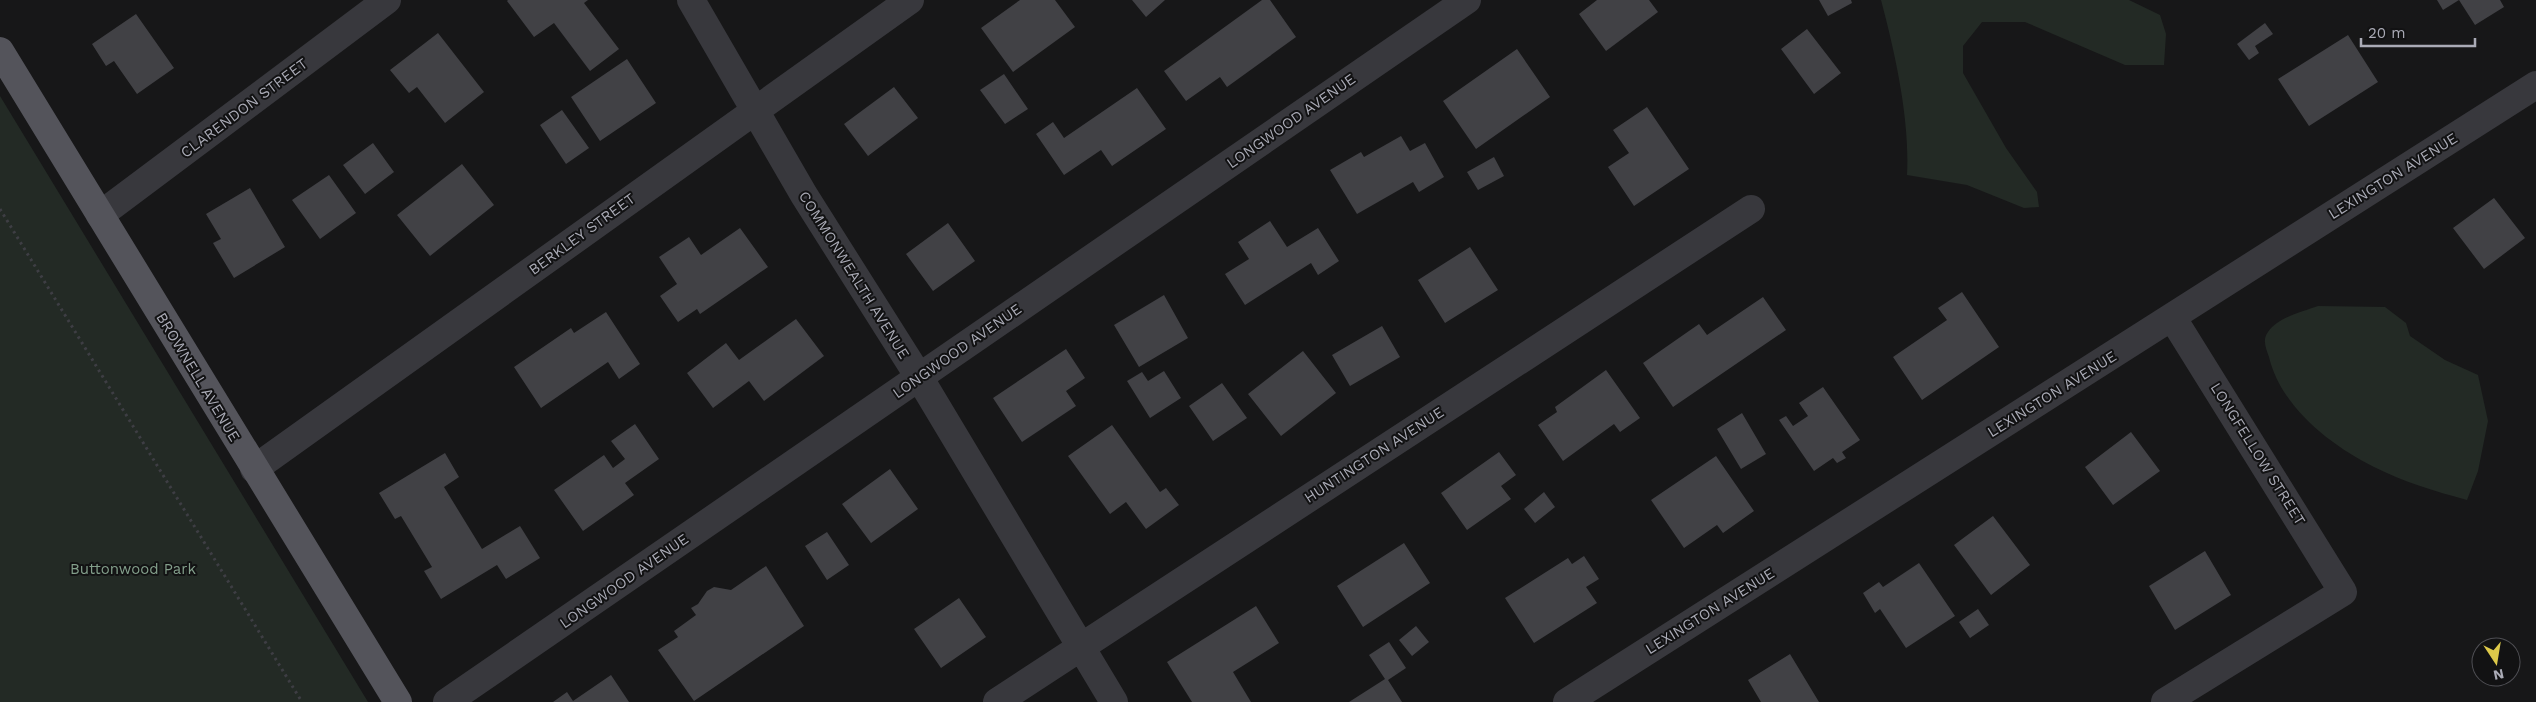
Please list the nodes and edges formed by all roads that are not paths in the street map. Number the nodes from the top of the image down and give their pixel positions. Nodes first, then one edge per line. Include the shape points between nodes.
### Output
1 (387, 0) edge
2 (691, 0) edge
3 (910, 0) edge
4 (1467, 0) edge
5 (0, 51) edge
6 (2536, 85) edge
7 (755, 111) junction
8 (1751, 209) dead end
9 (100, 215) junction
10 (2172, 317) junction
11 (919, 378) junction
12 (254, 469) junction
13 (1080, 648) junction
14 (398, 702) edge
15 (447, 702) edge
16 (997, 702) edge
17 (1114, 702) edge
18 (1567, 702) edge
19 (2164, 702) edge

1 - 9 street, CLARENDON STREET
2 - 7 street, COMMONWEALTH AVENUE
3 - 7 street, BERKLEY STREET
4 - 11 street, LONGWOOD AVENUE
5 - 9 main road, BROWNELL AVENUE
6 - 10 street, LEXINGTON AVENUE
7 - 11 street, COMMONWEALTH AVENUE
7 - 12 street, BERKLEY STREET
8 - 13 street, HUNTINGTON AVENUE
9 - 12 main road, BROWNELL AVENUE
10 - 18 street, LEXINGTON AVENUE
10 - 19 street, LONGFELLOW STREET via 2343,592
11 - 13 street, COMMONWEALTH AVENUE
11 - 15 street, LONGWOOD AVENUE
12 - 14 main road, BROWNELL AVENUE
13 - 16 street, HUNTINGTON AVENUE
13 - 17 street, COMMONWEALTH AVENUE

